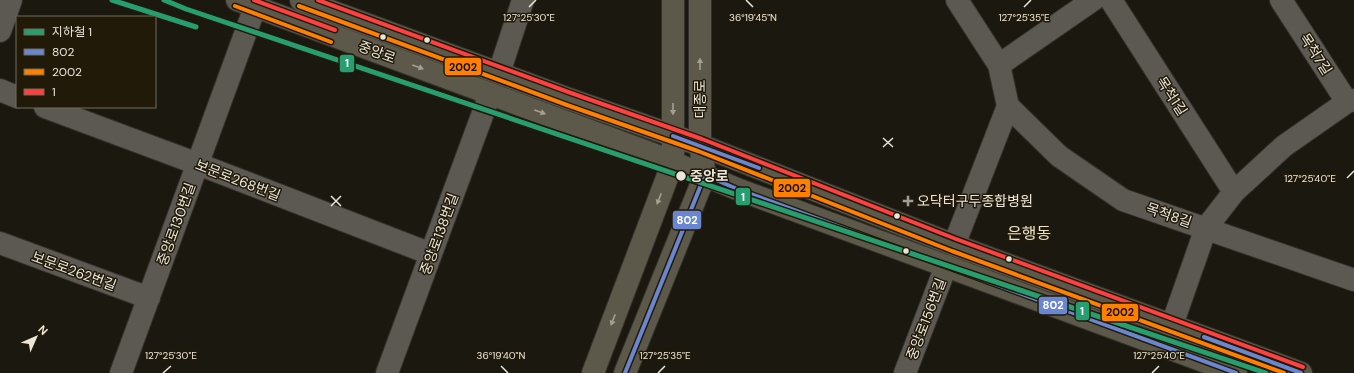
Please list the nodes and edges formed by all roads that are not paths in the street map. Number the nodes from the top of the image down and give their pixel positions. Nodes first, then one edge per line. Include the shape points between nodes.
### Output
1 (11, 0) edge
2 (301, 0) edge
3 (523, 0) edge
4 (673, 0) edge
5 (700, 0) edge
6 (957, 0) edge
7 (1093, 0) edge
8 (1111, 0) edge
9 (1281, 0) edge
10 (246, 3) edge
11 (0, 31) edge
12 (999, 65) junction
13 (499, 73) junction
14 (0, 90) edge
15 (490, 94) junction
16 (16, 97) edge
17 (1350, 101) edge
18 (1008, 106) junction
19 (48, 108) edge
20 (673, 136) junction
21 (700, 145) junction
22 (673, 162) junction
23 (198, 164) junction
24 (706, 176) junction
25 (1234, 192) junction
26 (1206, 228) junction
27 (0, 243) edge
28 (954, 245) junction
29 (431, 254) junction
30 (946, 266) junction
31 (1354, 280) edge
32 (149, 298) junction
33 (1172, 325) junction
34 (121, 373) edge
35 (387, 373) edge
36 (593, 373) edge
37 (625, 373) edge
38 (905, 373) edge
39 (1236, 373) edge
40 (1301, 373) edge

1 - 11 street
2 - 13 main road, 중앙로
3 - 13 street
4 -> 20 main road, 대종로
21 -> 5 main road, 대종로
6 - 12 street
7 - 12 street
8 - 25 street, 목척1길
9 - 17 street, 목척7길
10 -> 15 main road, 중앙로
10 - 23 street, 중앙로130번길
12 - 18 street
13 - 20 main road, 중앙로
14 - 16 street
15 -> 22 main road, 중앙로
15 - 29 street, 중앙로138번길
17 - 25 street via 1284,146
18 - 26 street, 목척8길 via 1059,156 1123,200
18 - 28 street
19 - 23 street, 보문로268번길
20 - 21 main road, 중앙로
20 - 22 main road, 대종로
21 - 24 main road, 대종로
21 - 28 main road, 중앙로
22 - 24 main road, 중앙로
22 -> 36 main road, 대종로
23 - 29 street, 보문로268번길
23 - 32 street, 중앙로130번길
24 - 30 main road, 중앙로
24 - 37 main road
25 - 26 street
26 - 31 street, 목척8길
26 - 33 street
27 - 32 street, 보문로262번길
28 - 33 main road, 중앙로
29 - 35 street, 중앙로138번길
30 - 38 street, 중앙로156번길
30 - 39 main road, 중앙로
32 - 34 street, 중앙로130번길
33 - 40 main road, 중앙로

